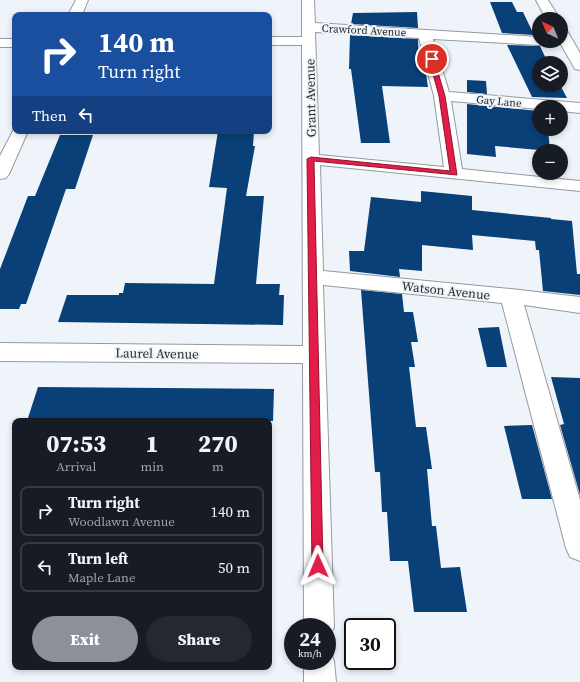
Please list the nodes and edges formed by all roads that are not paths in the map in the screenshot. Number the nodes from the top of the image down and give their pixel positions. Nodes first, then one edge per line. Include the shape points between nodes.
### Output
1 (82, 0) edge
2 (308, 0) edge
3 (542, 0) edge
4 (76, 12) edge
5 (549, 12) edge
6 (308, 34) junction
7 (425, 34) junction
8 (569, 39) edge
9 (272, 41) edge
10 (532, 41) edge
11 (0, 43) edge
12 (12, 43) edge
13 (580, 66) edge
14 (442, 96) junction
15 (580, 108) edge
16 (19, 134) edge
17 (311, 159) junction
18 (454, 173) junction
19 (0, 174) edge
20 (580, 186) edge
21 (312, 277) junction
22 (512, 296) junction
23 (580, 305) edge
24 (0, 352) edge
25 (314, 355) junction
26 (580, 548) edge
27 (319, 618) edge
28 (319, 670) edge
29 (320, 682) edge

1 - 4 street
2 - 6 street, Grant Avenue
3 - 5 street
6 - 7 street, Crawford Avenue
6 - 9 street, Crawford Avenue
6 - 17 street, Grant Avenue
7 - 10 street, Crawford Avenue
7 - 14 street
8 - 13 street
11 - 12 street
14 - 15 street, Gay Lane
14 - 18 street
16 - 19 street
17 - 18 street
17 - 21 street, Grant Avenue
18 - 20 street
21 - 22 street, Watson Avenue
21 - 25 street, Grant Avenue
22 - 23 street, Watson Avenue
22 - 26 street
24 - 25 street, Laurel Avenue
25 - 27 street, Grant Avenue
28 - 29 street

